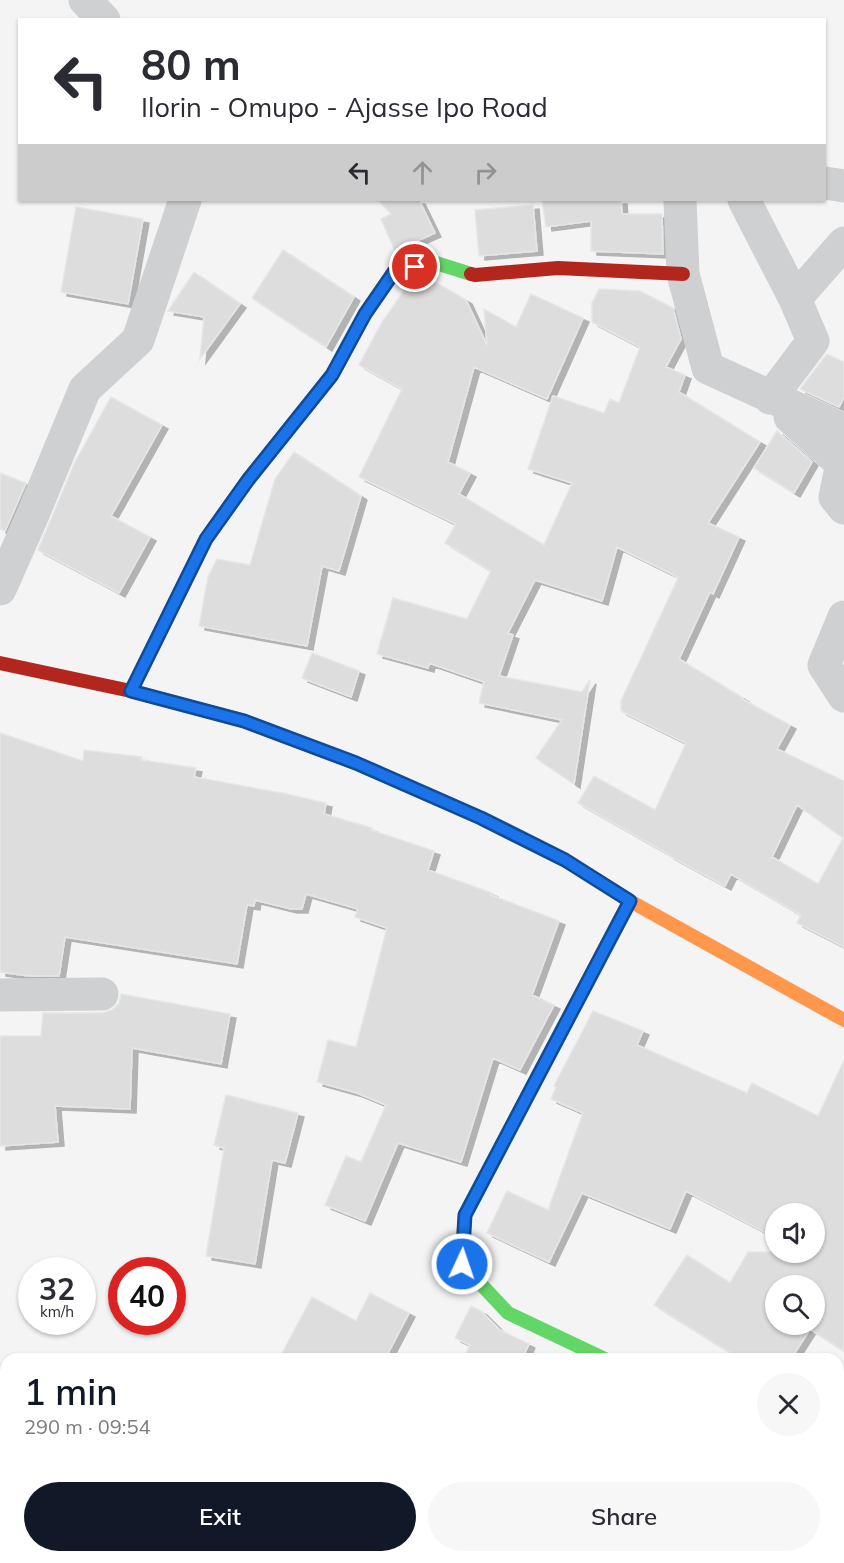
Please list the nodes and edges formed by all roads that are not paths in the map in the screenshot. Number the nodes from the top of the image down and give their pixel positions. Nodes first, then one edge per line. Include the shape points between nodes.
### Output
1 (86, 0) edge
2 (102, 18) edge
3 (826, 183) edge
4 (844, 186) edge
5 (185, 201) edge
6 (680, 201) edge
7 (745, 201) edge
8 (844, 243) edge
9 (682, 274) junction
10 (795, 299) junction
11 (770, 398) junction
12 (844, 430) edge
13 (844, 508) edge
14 (0, 589) edge
15 (844, 617) edge
16 (0, 663) edge
17 (131, 691) junction
18 (844, 696) edge
19 (630, 901) junction
20 (102, 994) dead end
21 (0, 995) edge
22 (844, 1020) edge
23 (591, 1353) edge

1 - 2 street
3 - 4 street
5 - 14 street via 138,340 85,389
6 - 9 street
7 - 10 street
8 - 10 street
9 - 11 street via 708,368
9 - 17 main road via 558,268 475,275 436,263 394,272 365,314 332,375 206,539
10 - 11 street via 813,341
11 - 12 street
11 - 13 street via 842,464 835,497
15 - 18 street via 824,665
16 - 17 main road
17 - 19 main road via 244,721 356,763 565,860
19 - 22 main road
19 - 23 main road via 465,1215 462,1264 508,1313
20 - 21 street

